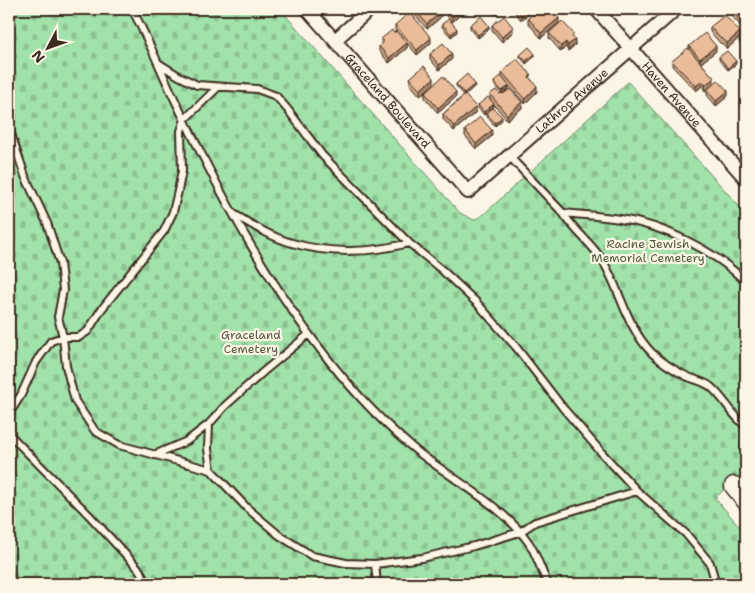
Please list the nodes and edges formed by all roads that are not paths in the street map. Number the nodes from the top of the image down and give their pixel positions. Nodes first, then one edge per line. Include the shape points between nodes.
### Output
1 (132, 9) edge
2 (307, 9) edge
3 (370, 9) edge
4 (596, 9) edge
5 (676, 9) edge
6 (335, 40) junction
7 (631, 48) junction
8 (158, 63) junction
9 (218, 87) junction
10 (185, 119) junction
11 (9, 128) edge
12 (510, 156) junction
13 (746, 179) edge
14 (468, 192) joint
15 (563, 213) junction
16 (234, 214) junction
17 (409, 243) junction
18 (746, 282) edge
19 (309, 334) junction
20 (63, 337) junction
21 (9, 414) edge
22 (209, 424) junction
23 (746, 426) edge
24 (9, 434) edge
25 (154, 455) junction
26 (212, 470) junction
27 (734, 486) dead end
28 (637, 490) junction
29 (746, 501) edge
30 (520, 532) junction
31 (375, 564) junction
32 (148, 584) edge
33 (377, 584) edge
34 (548, 584) edge
35 (716, 584) edge

1 - 8 lane
2 - 6 street, Graceland Boulevard
3 - 6 street
4 - 7 street, Haven Avenue
5 - 7 street, Lathrop Avenue
6 - 14 street, Graceland Boulevard
7 - 12 street, Lathrop Avenue
7 - 13 street, Haven Avenue
8 - 9 lane via 197,86
8 - 10 lane
9 - 10 lane
9 - 17 lane via 257,89 276,96 322,155
10 - 16 lane
10 - 20 lane via 181,131 182,171 173,212 164,230 88,331 78,337
11 - 20 lane via 60,263 62,290 58,317
12 - 14 street, Lathrop Avenue
12 - 15 lane
15 - 18 lane via 647,225 710,253
15 - 23 lane via 605,263 631,324 651,353 687,377 708,384
16 - 17 lane via 290,243 312,248 352,252 386,250
16 - 19 lane via 256,256
17 - 28 lane via 477,303 516,346 563,408
19 - 22 lane via 262,372
19 - 30 lane via 379,416 413,448 495,509
20 - 21 lane via 51,341 36,362
20 - 25 lane via 75,401 96,431 119,445
22 - 25 lane via 187,441
22 - 26 lane via 208,449
24 - 32 lane via 88,514 138,568
25 - 26 lane
26 - 31 lane via 279,535 312,556 346,564
27 - 29 street
28 - 30 lane via 535,522
28 - 35 lane via 686,534 710,563
30 - 31 lane via 422,558
30 - 34 lane via 530,544
31 - 33 lane

